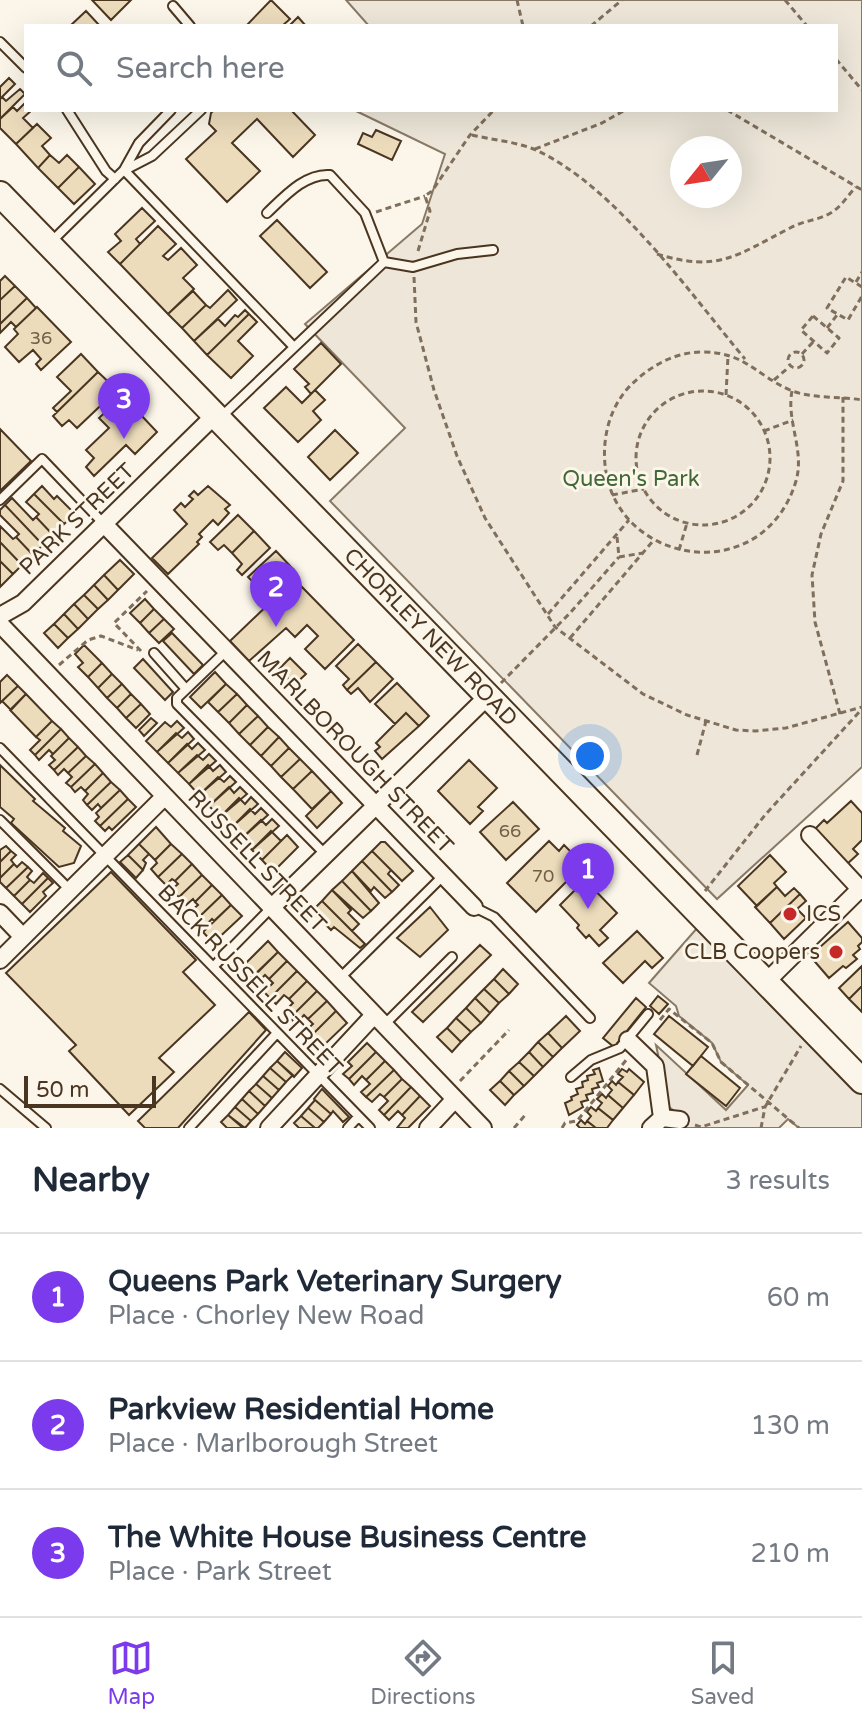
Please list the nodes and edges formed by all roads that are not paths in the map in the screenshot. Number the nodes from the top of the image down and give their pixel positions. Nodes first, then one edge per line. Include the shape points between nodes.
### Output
1 (173, 6) dead end
2 (188, 24) edge
3 (0, 42) edge
4 (24, 66) edge
5 (68, 112) edge
6 (169, 112) edge
7 (199, 112) edge
8 (124, 170) junction
9 (115, 179) junction
10 (0, 194) edge
11 (267, 213) dead end
12 (49, 244) junction
13 (493, 250) dead end
14 (384, 262) junction
15 (293, 346) junction
16 (217, 417) junction
17 (0, 500) edge
18 (104, 524) junction
19 (0, 616) edge
20 (0, 624) edge
21 (227, 651) junction
22 (154, 653) road end
23 (186, 689) junction
24 (488, 696) junction
25 (0, 748) edge
26 (164, 797) junction
27 (377, 805) junction
28 (0, 820) edge
29 (810, 835) dead end
30 (326, 855) junction
31 (105, 856) junction
32 (444, 875) junction
33 (71, 890) junction
34 (861, 890) edge
35 (474, 907) joint
36 (271, 908) junction
37 (0, 913) edge
38 (23, 937) junction
39 (452, 957) dead end
40 (0, 960) edge
41 (213, 967) junction
42 (339, 979) junction
43 (766, 982) junction
44 (648, 1014) dead end
45 (590, 1018) dead end
46 (379, 1020) junction
47 (277, 1033) junction
48 (632, 1044) junction
49 (317, 1075) junction
50 (571, 1077) dead end
51 (862, 1081) edge
52 (0, 1089) edge
53 (452, 1095) junction
54 (358, 1117) junction
55 (680, 1120) road end
56 (656, 1123) edge
57 (46, 1128) edge
58 (189, 1128) edge
59 (269, 1128) edge
60 (348, 1128) edge
61 (370, 1128) edge
62 (428, 1128) edge
63 (483, 1128) edge

1 - 2 lane
3 - 4 lane
5 - 9 lane
6 - 8 lane via 139,143
7 - 8 lane via 152,156
8 - 9 lane
8 - 15 lane
9 - 12 lane
10 - 12 main road, CHORLEY NEW ROAD
11 - 14 lane via 295,186 324,175 336,179 367,216
12 - 16 main road, CHORLEY NEW ROAD
13 - 14 lane via 413,267
14 - 15 lane
15 - 16 lane
16 - 18 street, PARK STREET
16 - 24 main road, CHORLEY NEW ROAD
17 - 18 lane via 42,459
18 - 19 street, PARK STREET via 23,603
18 - 21 street, MARLBOROUGH STREET
20 - 26 street, RUSSELL STREET
21 - 23 lane
21 - 27 street, MARLBOROUGH STREET
22 - 23 lane
23 - 30 lane via 177,704
24 - 27 street
24 - 43 main road, CHORLEY NEW ROAD
25 - 31 lane, BACK RUSSELL STREET
26 - 31 street
26 - 36 street, RUSSELL STREET
27 - 30 street
27 - 32 street, MARLBOROUGH STREET
28 - 33 lane
29 - 34 street
30 - 36 street
31 - 33 street
31 - 41 lane, BACK RUSSELL STREET
32 - 35 street, MARLBOROUGH STREET
32 - 42 lane
33 - 38 street
34 - 43 street
35 - 45 lane via 494,917
36 - 41 lane
36 - 42 street, RUSSELL STREET
37 - 38 street
38 - 40 street
39 - 46 lane
41 - 47 lane, BACK RUSSELL STREET
42 - 46 street, RUSSELL STREET
43 - 51 main road, CHORLEY NEW ROAD
44 - 48 lane
46 - 49 street
46 - 53 street, RUSSELL STREET
47 - 49 lane, BACK RUSSELL STREET
47 - 58 lane
48 - 50 lane via 591,1060
48 - 56 street via 655,1066
49 - 54 lane, BACK RUSSELL STREET
49 - 59 street
52 - 57 lane
53 - 62 street
53 - 63 street, RUSSELL STREET
54 - 60 lane
54 - 61 lane, BACK RUSSELL STREET
55 - 56 street

